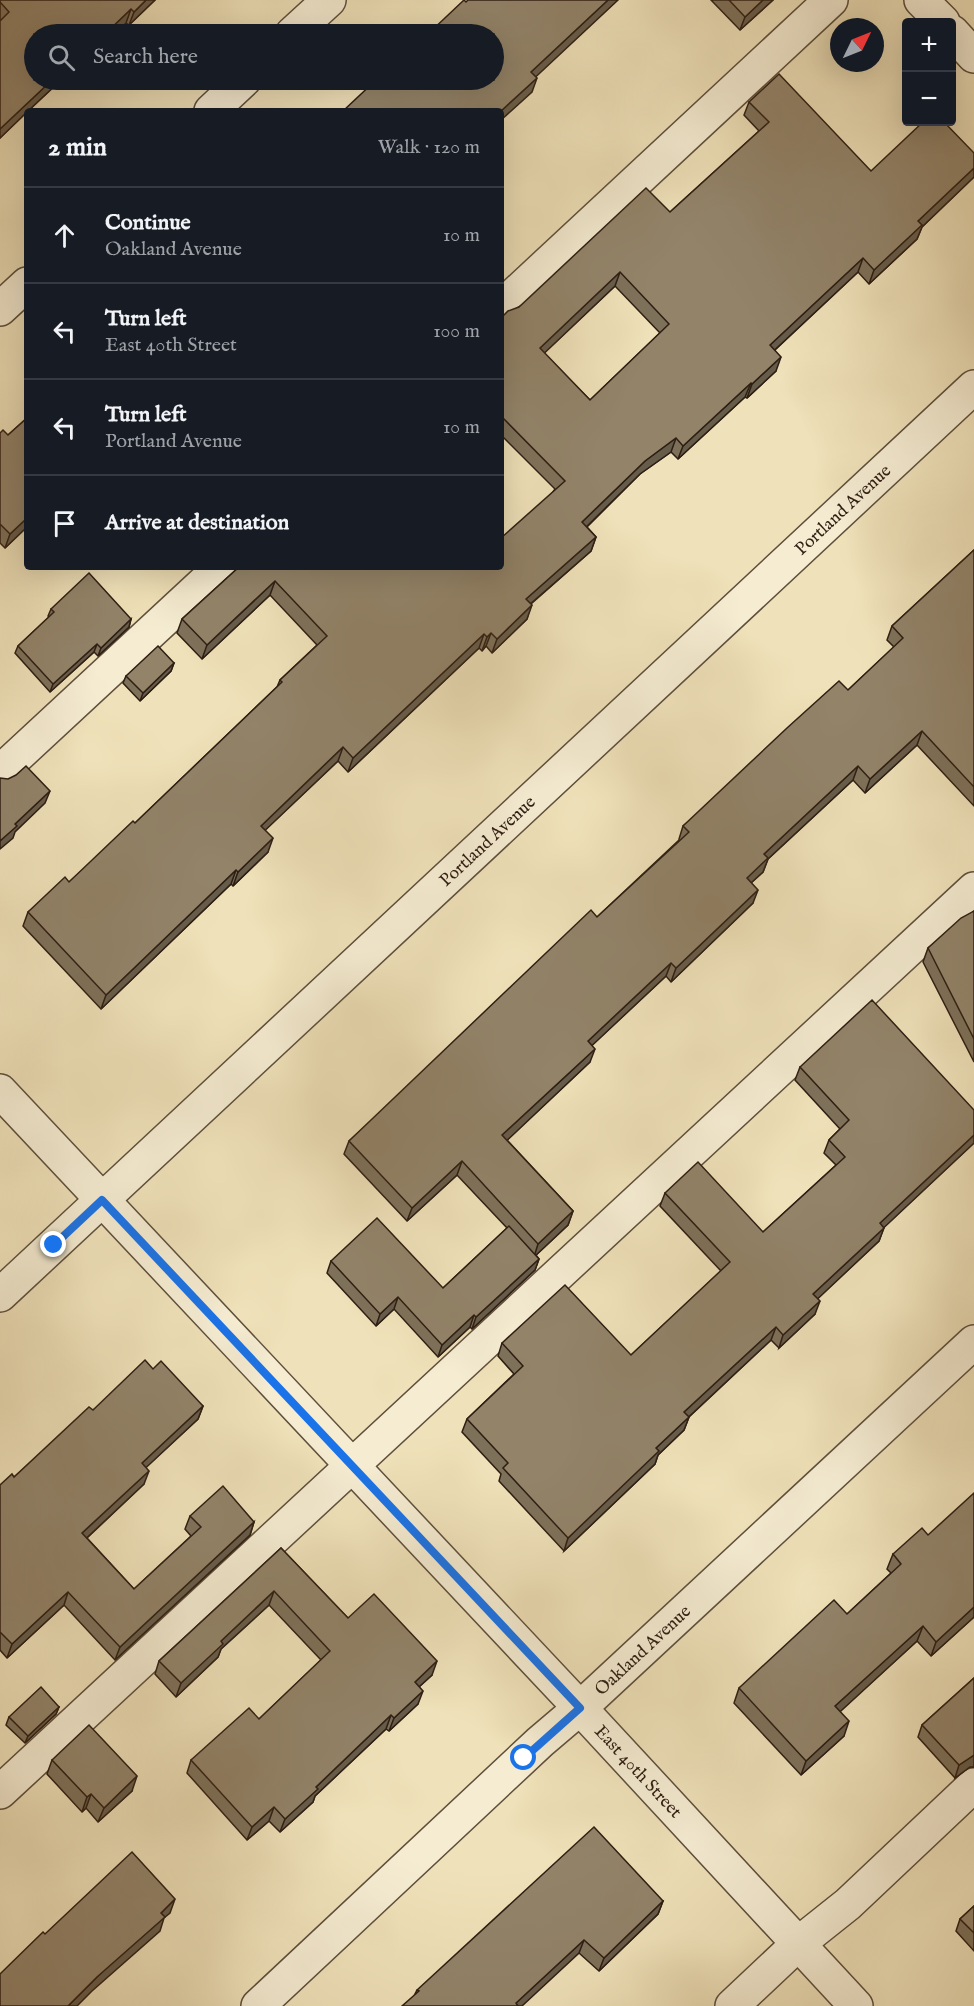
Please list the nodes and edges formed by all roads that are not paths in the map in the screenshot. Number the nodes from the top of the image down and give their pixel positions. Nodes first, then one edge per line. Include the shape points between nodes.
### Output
1 (329, 0) edge
2 (831, 0) edge
3 (921, 0) edge
4 (939, 18) edge
5 (303, 24) edge
6 (956, 37) edge
7 (974, 56) edge
8 (233, 90) edge
9 (214, 108) edge
10 (24, 287) edge
11 (504, 304) edge
12 (0, 309) edge
13 (974, 387) edge
14 (218, 570) edge
15 (0, 772) edge
16 (974, 889) edge
17 (0, 1091) edge
18 (102, 1200) junction
19 (0, 1295) edge
20 (974, 1342) edge
21 (352, 1467) junction
22 (580, 1708) junction
23 (974, 1785) edge
24 (0, 1792) edge
25 (799, 1943) junction
26 (258, 2006) edge
27 (732, 2006) edge
28 (856, 2006) edge

1 - 5 street
2 - 11 street
3 - 4 street
6 - 7 street
8 - 9 street
10 - 12 street
13 - 18 street, Portland Avenue
14 - 15 street
16 - 21 street
17 - 18 street, East 40th Street
18 - 19 street, Portland Avenue
18 - 21 street, East 40th Street
20 - 22 street, Oakland Avenue
21 - 22 street, East 40th Street
21 - 24 street
22 - 25 street, East 40th Street
22 - 26 street, Oakland Avenue
23 - 25 street via 848,1904
25 - 27 street
25 - 28 street, East 40th Street

